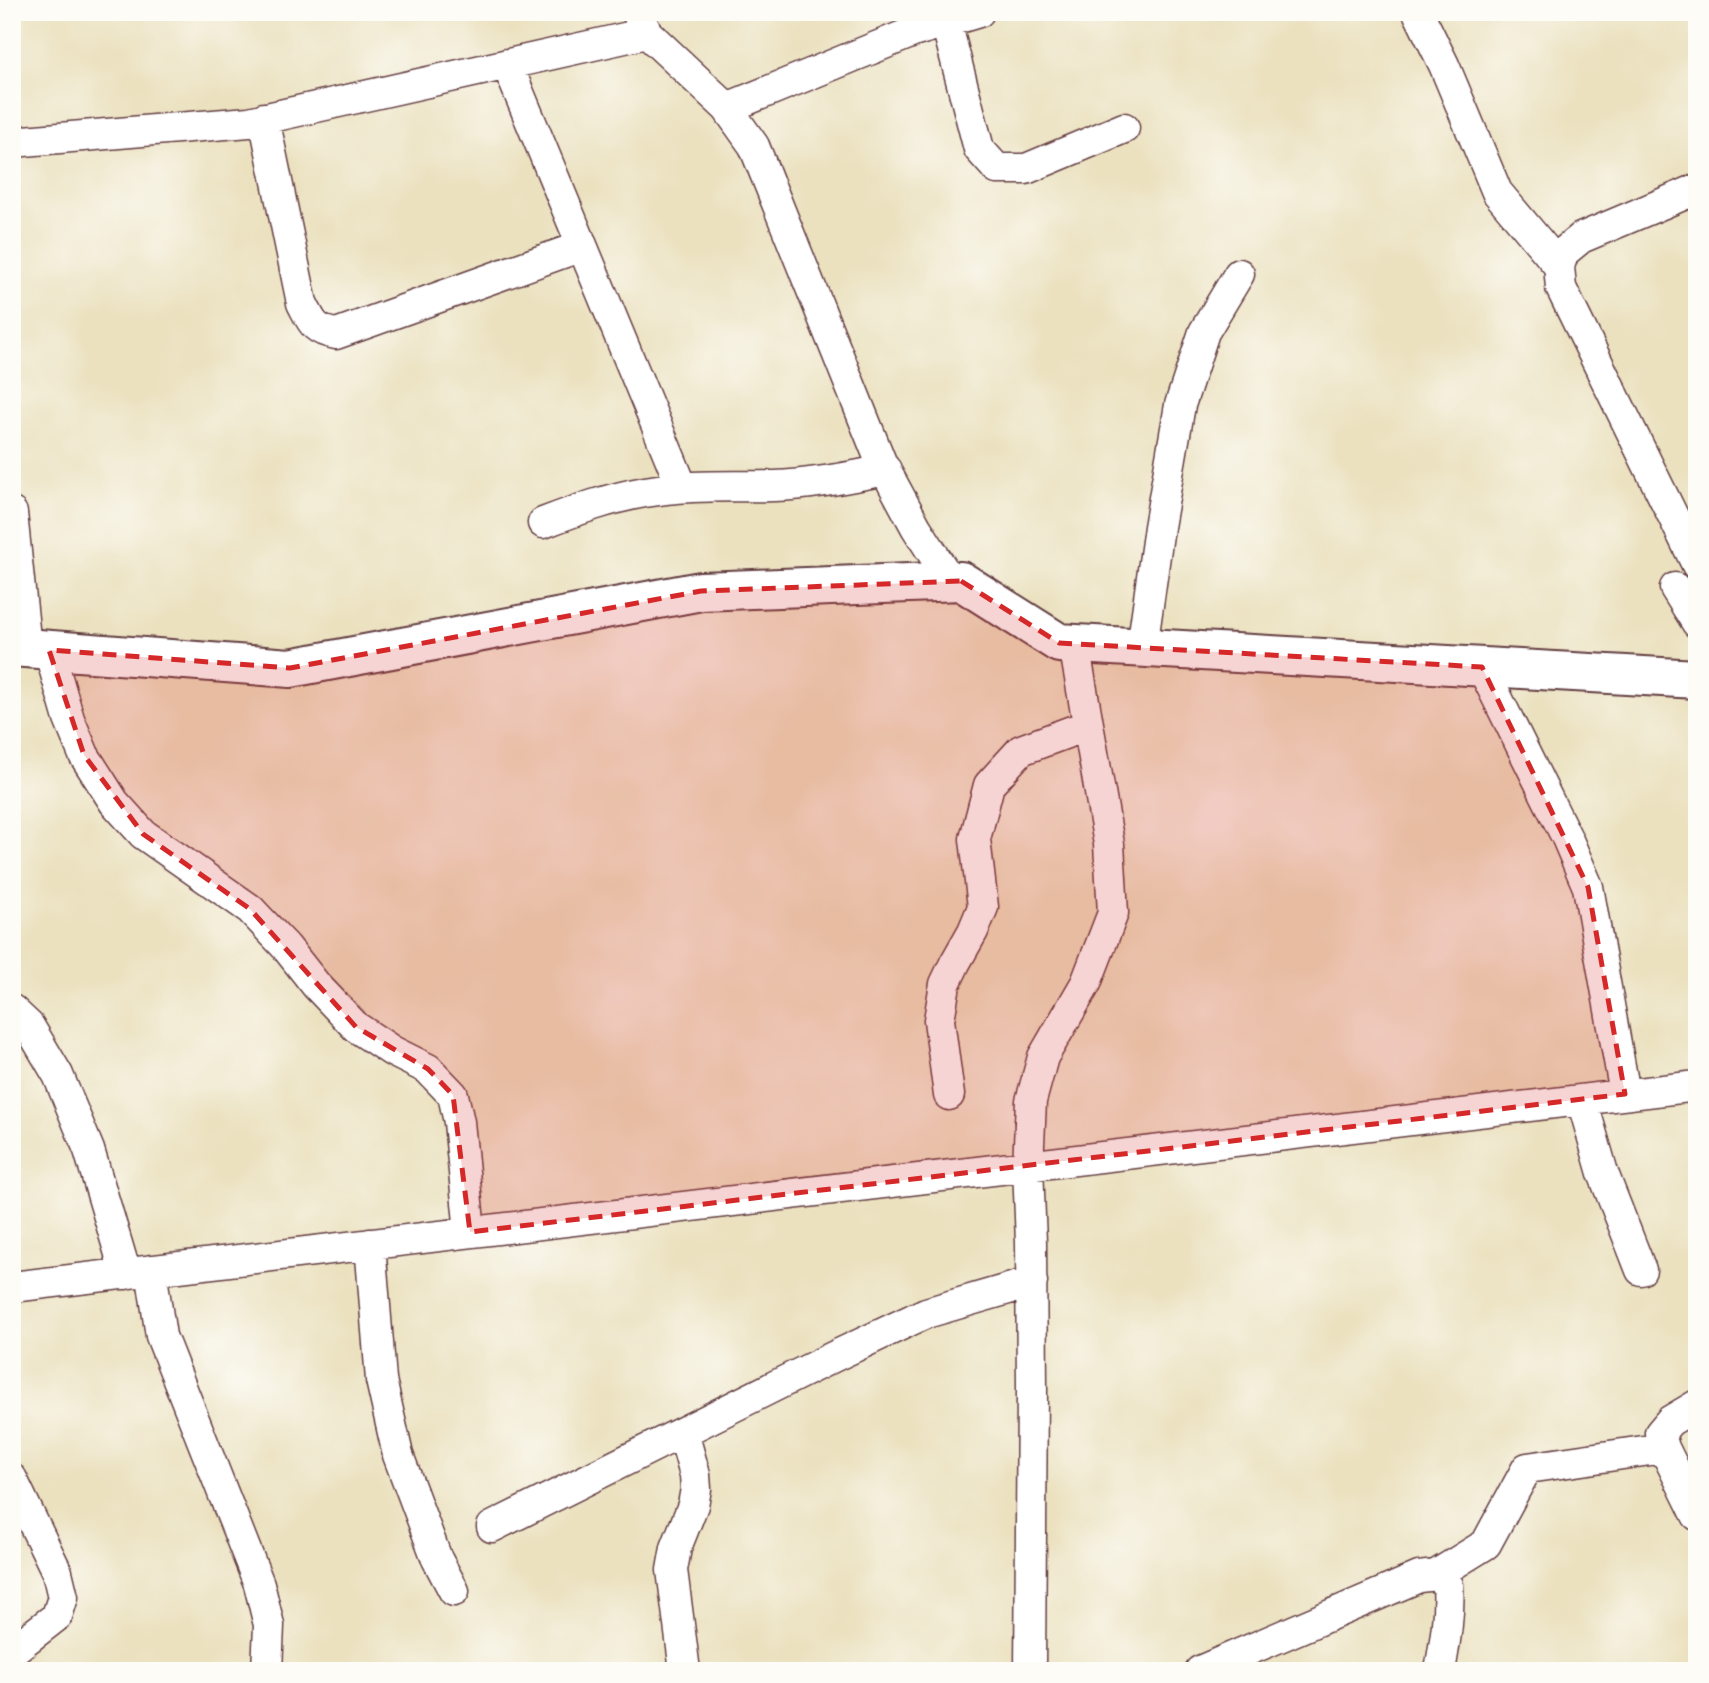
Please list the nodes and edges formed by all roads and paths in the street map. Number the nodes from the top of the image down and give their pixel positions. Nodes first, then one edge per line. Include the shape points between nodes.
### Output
1 (979, 12) edge
2 (1418, 12) edge
3 (642, 22) edge
4 (946, 22) junction
5 (507, 64) junction
6 (727, 108) junction
7 (264, 118) junction
8 (1124, 128) dead end
9 (12, 142) edge
10 (1697, 189) edge
11 (582, 246) junction
12 (1559, 266) junction
13 (1239, 274) dead end
14 (886, 470) junction
15 (682, 487) junction
16 (12, 513) edge
17 (543, 523) dead end
18 (1697, 565) edge
19 (951, 582) junction
20 (1675, 587) dead end
21 (1697, 622) edge
22 (1074, 644) junction
23 (29, 648) edge
24 (1142, 648) junction
25 (1482, 667) junction
26 (1697, 679) edge
27 (1088, 725) junction
28 (12, 1010) edge
29 (1697, 1086) edge
30 (1625, 1094) junction
31 (949, 1095) dead end
32 (1582, 1100) junction
33 (1028, 1166) junction
34 (470, 1233) junction
35 (370, 1244) junction
36 (1642, 1270) dead end
37 (139, 1272) junction
38 (1032, 1282) junction
39 (12, 1287) edge
40 (1697, 1405) edge
41 (683, 1432) junction
42 (1664, 1448) junction
43 (12, 1479) edge
44 (1697, 1515) edge
45 (492, 1527) dead end
46 (1436, 1575) junction
47 (454, 1591) dead end
48 (12, 1651) edge
49 (267, 1671) edge
50 (685, 1671) edge
51 (1030, 1671) edge
52 (1200, 1671) edge
53 (1440, 1671) edge

1 - 4 street
2 - 12 street via 1497,192
3 - 5 street
3 - 6 street
4 - 6 street
4 - 8 street via 979,149 997,169 1026,169
5 - 7 street
5 - 11 street
6 - 14 street via 754,146
7 - 9 street
7 - 11 street via 302,303 321,332 336,334
10 - 12 street via 1581,238 1564,252
11 - 15 street
12 - 18 street via 1561,288
13 - 24 street via 1204,332 1180,405
14 - 15 street via 776,486
14 - 19 street
15 - 17 street via 596,503
16 - 23 street
19 - 22 main road via 961,581 1059,643
19 - 23 main road via 701,591 290,668
20 - 21 street
22 - 24 main road
22 - 27 street
23 - 34 street via 84,755 114,802 143,834 250,909 356,1027 428,1069 453,1095
24 - 25 main road
25 - 26 main road
25 - 30 street via 1588,887
27 - 31 street via 1021,750 989,785 975,839 983,907 945,984 939,1020
27 - 33 street via 1109,844 1113,913 1086,983 1043,1057 1031,1101
28 - 37 street via 29,1026 58,1075
29 - 30 street
30 - 32 street
32 - 33 street
32 - 36 street via 1603,1173
33 - 34 street
33 - 38 street
34 - 35 street
35 - 37 street
35 - 47 street via 381,1380 398,1455 437,1559
37 - 39 street
37 - 49 street via 259,1584 269,1625
38 - 41 street via 926,1313
38 - 51 street
40 - 42 street via 1670,1421 1660,1433
41 - 45 street
41 - 50 street via 696,1489 672,1570
42 - 44 street
42 - 46 street via 1527,1468 1486,1544
43 - 48 street via 57,1572 63,1597 57,1616
46 - 52 street via 1419,1577
46 - 53 street via 1448,1585 1449,1601

